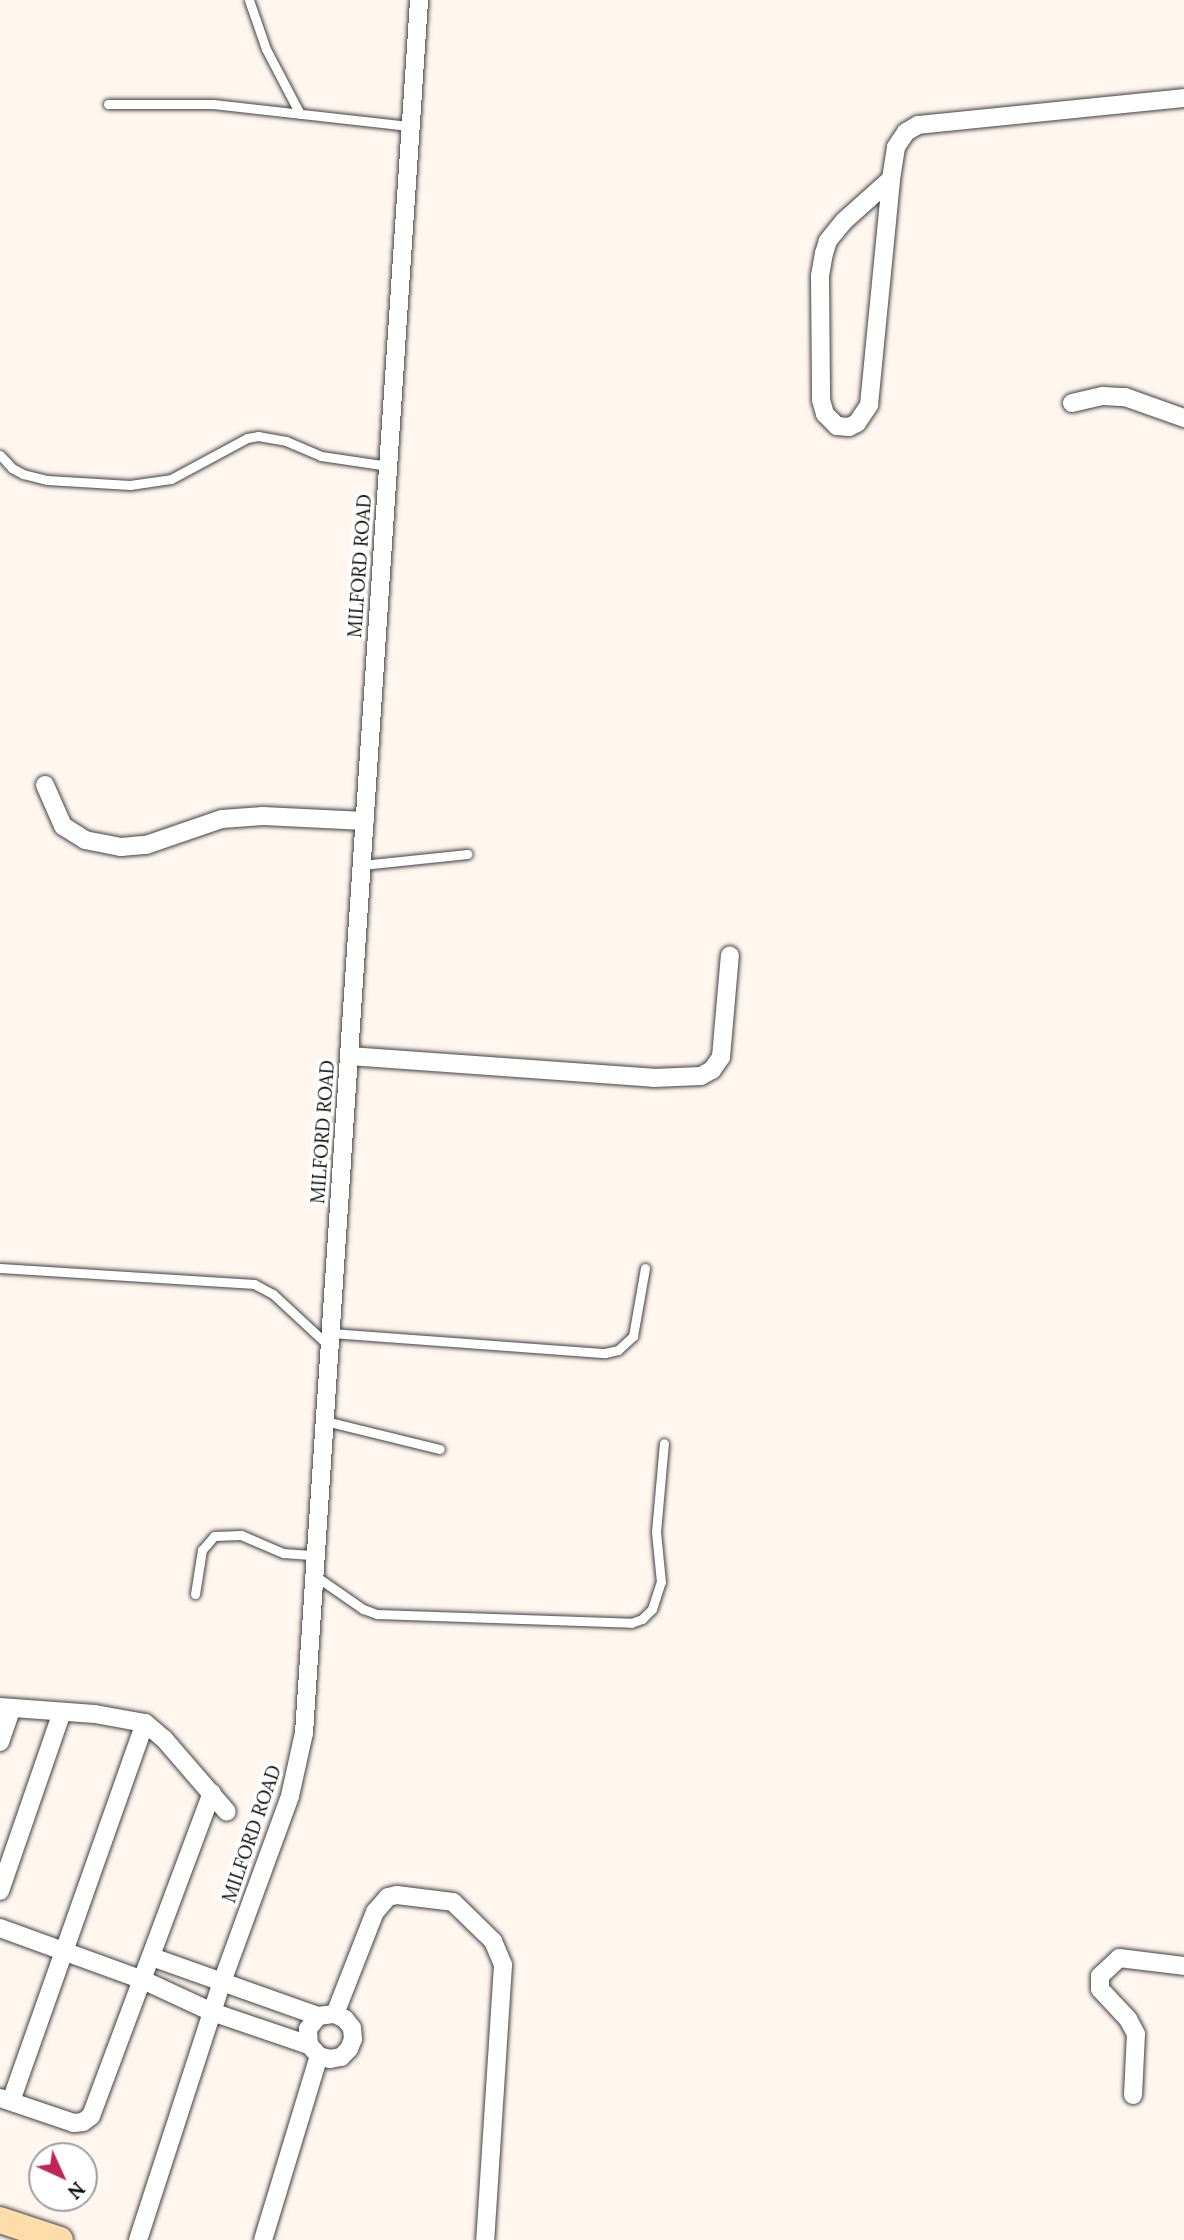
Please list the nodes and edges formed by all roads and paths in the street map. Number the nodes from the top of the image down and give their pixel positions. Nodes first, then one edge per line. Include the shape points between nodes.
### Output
1 (249, 0) edge
2 (419, 0) edge
3 (1184, 98) edge
4 (108, 104) dead end
5 (300, 114) junction
6 (409, 126) junction
7 (891, 180) junction
8 (1072, 403) dead end
9 (1184, 418) edge
10 (0, 455) edge
11 (388, 466) junction
12 (45, 785) dead end
13 (365, 821) junction
14 (467, 854) dead end
15 (362, 865) junction
16 (730, 955) dead end
17 (349, 1056) junction
18 (0, 1268) edge
19 (645, 1268) dead end
20 (331, 1340) junction
21 (325, 1421) junction
22 (664, 1443) dead end
23 (440, 1449) dead end
24 (313, 1564) junction
25 (195, 1594) dead end
26 (6, 1708) edge
27 (62, 1712) junction
28 (145, 1723) junction
29 (0, 1742) edge
30 (212, 1793) junction
31 (227, 1812) dead end
32 (0, 1891) edge
33 (0, 1928) edge
34 (66, 1950) junction
35 (152, 1956) junction
36 (1184, 1966) edge
37 (193, 1972) junction
38 (143, 1980) junction
39 (222, 1982) junction
40 (258, 1995) junction
41 (184, 1998) junction
42 (212, 2012) junction
43 (327, 2015) junction
44 (246, 2023) junction
45 (314, 2050) junction
46 (1133, 2095) dead end
47 (6, 2099) edge
48 (0, 2220) edge
49 (0, 2238) edge
50 (6, 2240) edge
51 (60, 2240) edge
52 (138, 2240) edge
53 (263, 2240) edge
54 (485, 2240) edge

1 - 5 lane via 267,49
2 - 6 street, MILFORD ROAD
3 - 7 street via 918,125 906,132 896,147
4 - 5 lane via 213,104
5 - 6 lane
6 - 11 street, MILFORD ROAD
7 - 7 street via 869,405 857,423 837,426 825,414 821,400 820,276 824,253 844,221
8 - 9 street via 1125,397
10 - 11 lane via 23,474 47,480 130,485 171,479 258,436 286,441 321,456
11 - 13 street, MILFORD ROAD
12 - 13 street via 63,826 85,840 121,847 154,842 222,819 263,816
13 - 15 street, MILFORD ROAD
14 - 15 lane
15 - 17 street, MILFORD ROAD
16 - 17 street via 721,1057 701,1076 653,1078
17 - 20 street, MILFORD ROAD
18 - 20 lane via 254,1284
19 - 20 lane via 633,1336 618,1350 605,1353
20 - 21 street, MILFORD ROAD
21 - 23 lane
21 - 24 street, MILFORD ROAD
22 - 24 lane via 656,1532 661,1582 652,1609 631,1623 377,1614 363,1609
24 - 25 lane via 255,1538 214,1536 202,1550
24 - 39 street, MILFORD ROAD via 309,1675 296,1773
26 - 27 street
26 - 29 street
27 - 28 street
27 - 32 street
28 - 30 street
28 - 34 street
30 - 31 street
30 - 35 street
33 - 34 street
34 - 38 street
34 - 47 street
35 - 37 street
35 - 38 street
36 - 46 street via 1119,1958 1100,1976 1103,1994 1136,2034
37 - 39 street
37 - 41 street
38 - 41 street
38 - 47 street via 91,2116 74,2123
39 - 40 street
39 - 42 street, MILFORD ROAD
40 - 43 street
40 - 44 street
41 - 42 street
42 - 44 street
42 - 52 street, MILFORD ROAD
43 - 45 street via 308,2029
43 - 45 street via 345,2019 354,2039 341,2057 330,2059
43 - 54 street via 375,1912 388,1897 453,1902 493,1941 503,1965
44 - 45 street
45 - 53 street
48 - 51 street
49 - 50 street

